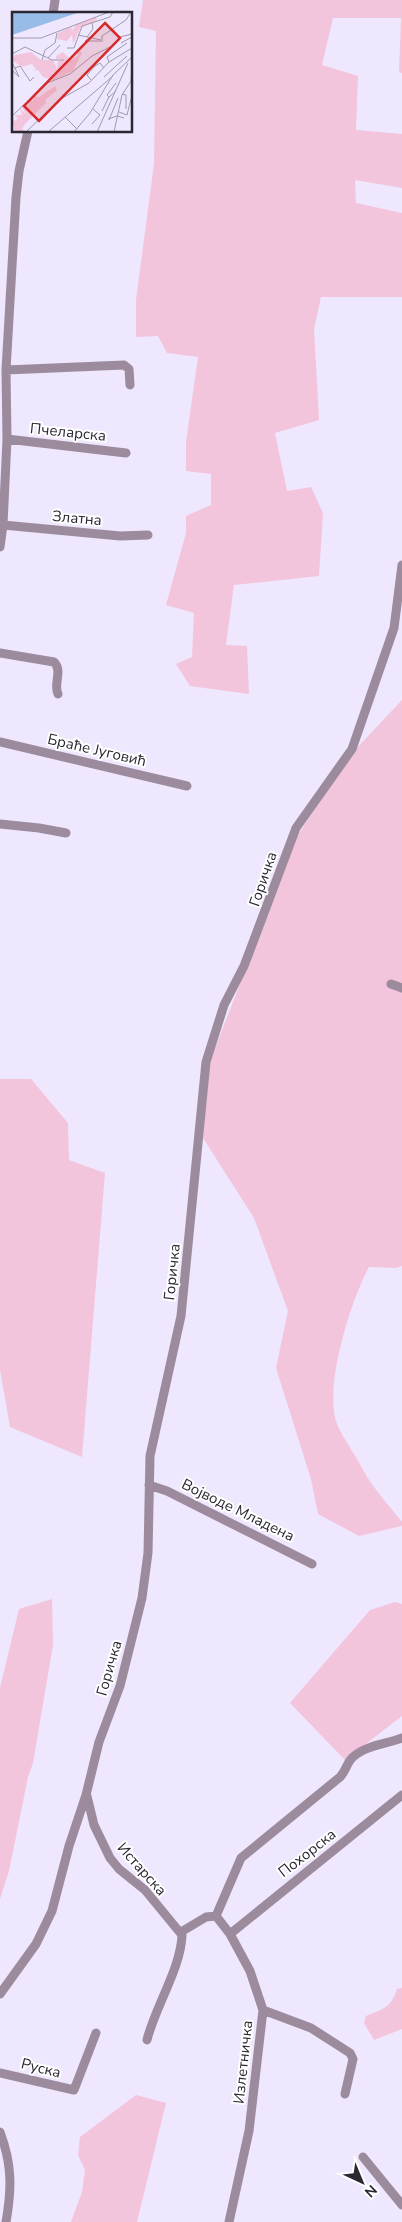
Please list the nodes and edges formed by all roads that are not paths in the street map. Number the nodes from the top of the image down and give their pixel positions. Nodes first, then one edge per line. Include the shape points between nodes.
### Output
1 (28, 132) edge
2 (6, 370) junction
3 (130, 385) dead end
4 (7, 440) junction
5 (126, 453) dead end
6 (3, 525) junction
7 (148, 535) dead end
8 (0, 547) edge
9 (402, 565) edge
10 (0, 653) edge
11 (58, 694) dead end
12 (0, 742) edge
13 (187, 786) dead end
14 (0, 824) edge
15 (66, 833) dead end
16 (391, 984) dead end
17 (402, 988) edge
18 (149, 1485) junction
19 (312, 1564) dead end
20 (402, 1738) edge
21 (86, 1795) junction
22 (402, 1795) edge
23 (216, 1916) junction
24 (181, 1932) junction
25 (230, 1934) junction
26 (0, 1994) edge
27 (262, 2010) junction
28 (96, 2033) dead end
29 (147, 2040) dead end
30 (0, 2072) edge
31 (344, 2094) dead end
32 (0, 2132) edge
33 (363, 2157) dead end
34 (402, 2205) edge
35 (6, 2222) edge
36 (230, 2222) edge

1 - 2 street via 16,198
2 - 3 street via 124,365 130,369
2 - 4 street
4 - 5 street, Пчеларска
4 - 6 street
6 - 7 street, Златна via 120,536
6 - 8 street
9 - 18 street, Горичка via 394,628 352,748 296,828 244,966 224,1005 206,1062 185,1289 154,1433
10 - 11 street via 54,662 58,669
12 - 13 street, Браће Југовић
14 - 15 street
16 - 17 street
18 - 19 street, Војводе Младена
18 - 21 street, Горичка via 148,1553 142,1598 122,1678 99,1742
20 - 23 street via 357,1754 340,1777 241,1858
21 - 24 street, Истарска via 94,1825 110,1858 145,1890
21 - 26 street, Горичка via 52,1911 36,1944
22 - 25 street, Похорска
23 - 24 street via 206,1917
23 - 25 street, Излетничка
24 - 29 street via 179,1951
25 - 27 street, Излетничка via 250,1971
27 - 31 street via 312,2028 350,2053 353,2059
27 - 36 street, Излетничка via 249,2131
28 - 30 street, Руска via 74,2090
32 - 35 street via 10,2165
33 - 34 street

